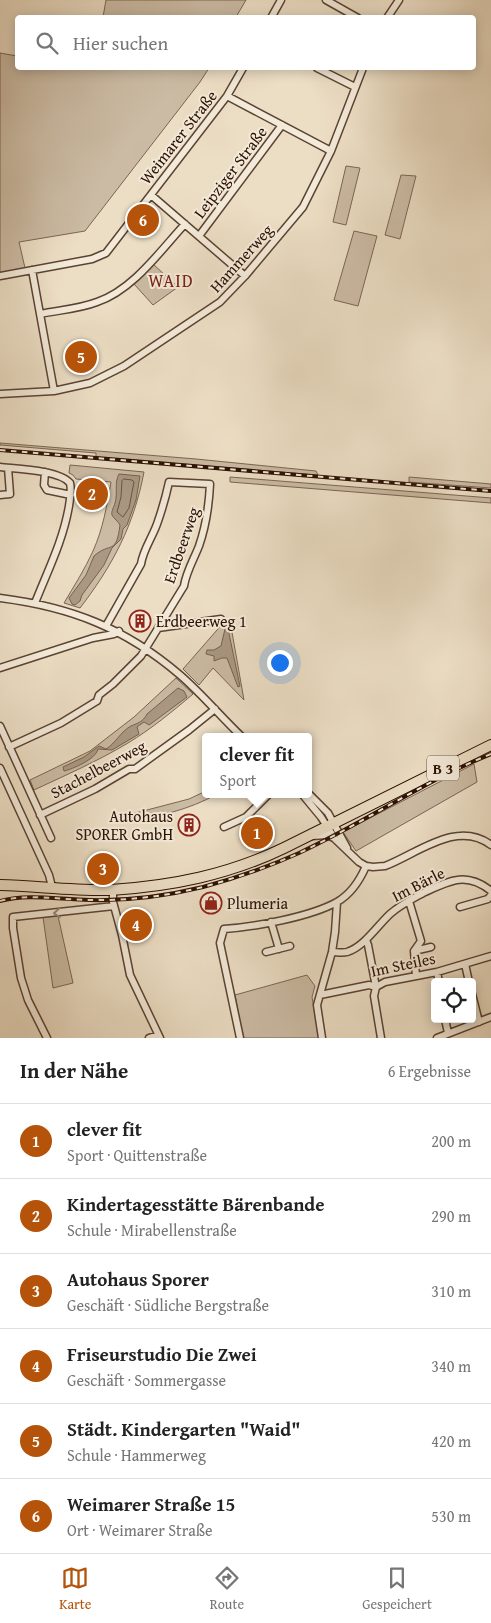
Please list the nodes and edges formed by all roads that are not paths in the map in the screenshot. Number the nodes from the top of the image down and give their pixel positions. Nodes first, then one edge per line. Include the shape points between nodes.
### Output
1 (281, 0) edge
2 (326, 0) edge
3 (399, 0) edge
4 (273, 15) edge
5 (353, 15) edge
6 (389, 15) edge
7 (242, 70) edge
8 (321, 70) edge
9 (362, 70) edge
10 (355, 87) junction
11 (227, 96) junction
12 (282, 125) junction
13 (331, 151) junction
14 (151, 195) junction
15 (185, 224) junction
16 (199, 236) junction
17 (32, 270) junction
18 (0, 276) edge
19 (245, 276) junction
20 (40, 314) junction
21 (54, 391) junction
22 (0, 394) edge
23 (0, 467) edge
24 (8, 468) junction
25 (45, 472) junction
26 (0, 495) edge
27 (71, 495) junction
28 (0, 598) edge
29 (35, 603) junction
30 (221, 619) dead end
31 (106, 626) junction
32 (158, 628) junction
33 (119, 632) junction
34 (146, 648) junction
35 (0, 668) edge
36 (215, 709) junction
37 (0, 726) edge
38 (238, 733) edge
39 (491, 745) edge
40 (10, 747) junction
41 (0, 768) edge
42 (312, 797) edge
43 (265, 798) edge
44 (306, 798) edge
45 (40, 814) junction
46 (330, 824) junction
47 (224, 827) dead end
48 (308, 836) junction
49 (51, 838) dead end
50 (335, 839) junction
51 (491, 845) edge
52 (347, 849) junction
53 (366, 866) junction
54 (0, 885) edge
55 (52, 888) junction
56 (491, 891) edge
57 (112, 892) junction
58 (491, 895) edge
59 (409, 901) junction
60 (337, 902) junction
61 (114, 906) junction
62 (460, 907) dead end
63 (271, 922) junction
64 (366, 940) junction
65 (290, 946) dead end
66 (431, 947) dead end
67 (279, 949) junction
68 (414, 951) junction
69 (266, 952) dead end
70 (332, 952) junction
71 (491, 956) edge
72 (465, 964) junction
73 (437, 972) junction
74 (416, 976) junction
75 (438, 978) edge
76 (469, 978) edge
77 (376, 987) junction
78 (320, 995) junction
79 (476, 1013) edge
80 (491, 1017) edge
81 (478, 1022) junction
82 (446, 1023) edge
83 (448, 1033) junction
84 (159, 1036) edge
85 (47, 1038) edge
86 (149, 1038) edge
87 (240, 1038) edge
88 (322, 1038) edge
89 (381, 1038) edge
90 (437, 1038) edge

1 - 4 street
2 - 5 street
3 - 6 street
7 - 11 street, Weimarer Straße
8 - 10 street
9 - 10 street, Hammerweg
10 - 13 street, Hammerweg
11 - 12 street
11 - 14 street, Weimarer Straße
12 - 13 street
12 - 16 street, Leipziger Straße
13 - 19 street, Hammerweg via 299,213
14 - 15 street
14 - 17 street, Weimarer Straße via 110,249 101,256
15 - 16 street
15 - 20 street via 122,289 97,302
16 - 19 street
17 - 18 street, Weimarer Straße
17 - 20 street
19 - 21 street, Hammerweg via 215,306 124,366 90,383
20 - 21 street
21 - 22 street, Hammerweg
23 - 24 street
24 - 25 street
24 - 26 street via 10,494
25 - 27 street via 68,480
25 - 27 street via 47,490
27 - 29 street via 61,540
28 - 29 street
29 - 31 street
30 - 32 street
31 - 32 street, Erdbeerweg via 141,564 162,511 169,482 210,484 210,502 199,545 184,586
31 - 33 street
32 - 34 street, Erdbeerweg
33 - 34 street
33 - 35 street
34 - 36 street
34 - 40 street, Erdbeerweg via 95,703
36 - 38 street
36 - 45 street, Stachelbeerweg via 135,769 129,769 95,789
37 - 40 street, Stachelbeerweg
39 - 46 main road, B 3
40 - 45 street, Stachelbeerweg
41 - 55 street via 49,874
42 - 46 street via 328,813
43 - 47 street via 246,817
44 - 46 street
45 - 49 street, Stachelbeerweg
46 - 48 main road, B 3
46 - 50 street
46 - 52 street
48 - 50 street
48 - 57 main road, B 3 via 222,873
50 - 52 street
51 - 53 street via 468,835 453,836 385,866
52 - 53 street
53 - 60 street via 350,892
54 - 55 main road, B 3
55 - 57 main road, B 3
56 - 59 street, Im Bärle via 470,880 452,880
57 - 61 street
58 - 62 street
59 - 64 street, Im Bärle via 390,914
59 - 68 street via 421,941
60 - 63 street
60 - 70 street
61 - 84 street via 130,975
61 -> 85 street via 13,917 21,978
63 - 67 street
63 - 87 street via 224,929 220,943
64 - 70 street, Im Bärle via 347,952
64 - 77 street
65 - 67 street
66 - 68 street
67 - 69 street
68 - 74 street
70 - 78 street
71 - 72 street, Im Steiles
72 - 73 street, Im Steiles
72 - 76 street
73 - 74 street, Im Steiles
73 - 75 street
74 - 77 street, Im Steiles
77 - 78 street, Im Steiles via 369,985
77 - 89 street via 374,996
78 - 88 street via 317,1005
79 - 81 street
80 - 81 street
81 - 83 street
82 - 83 street
83 - 90 street
84 - 86 street

